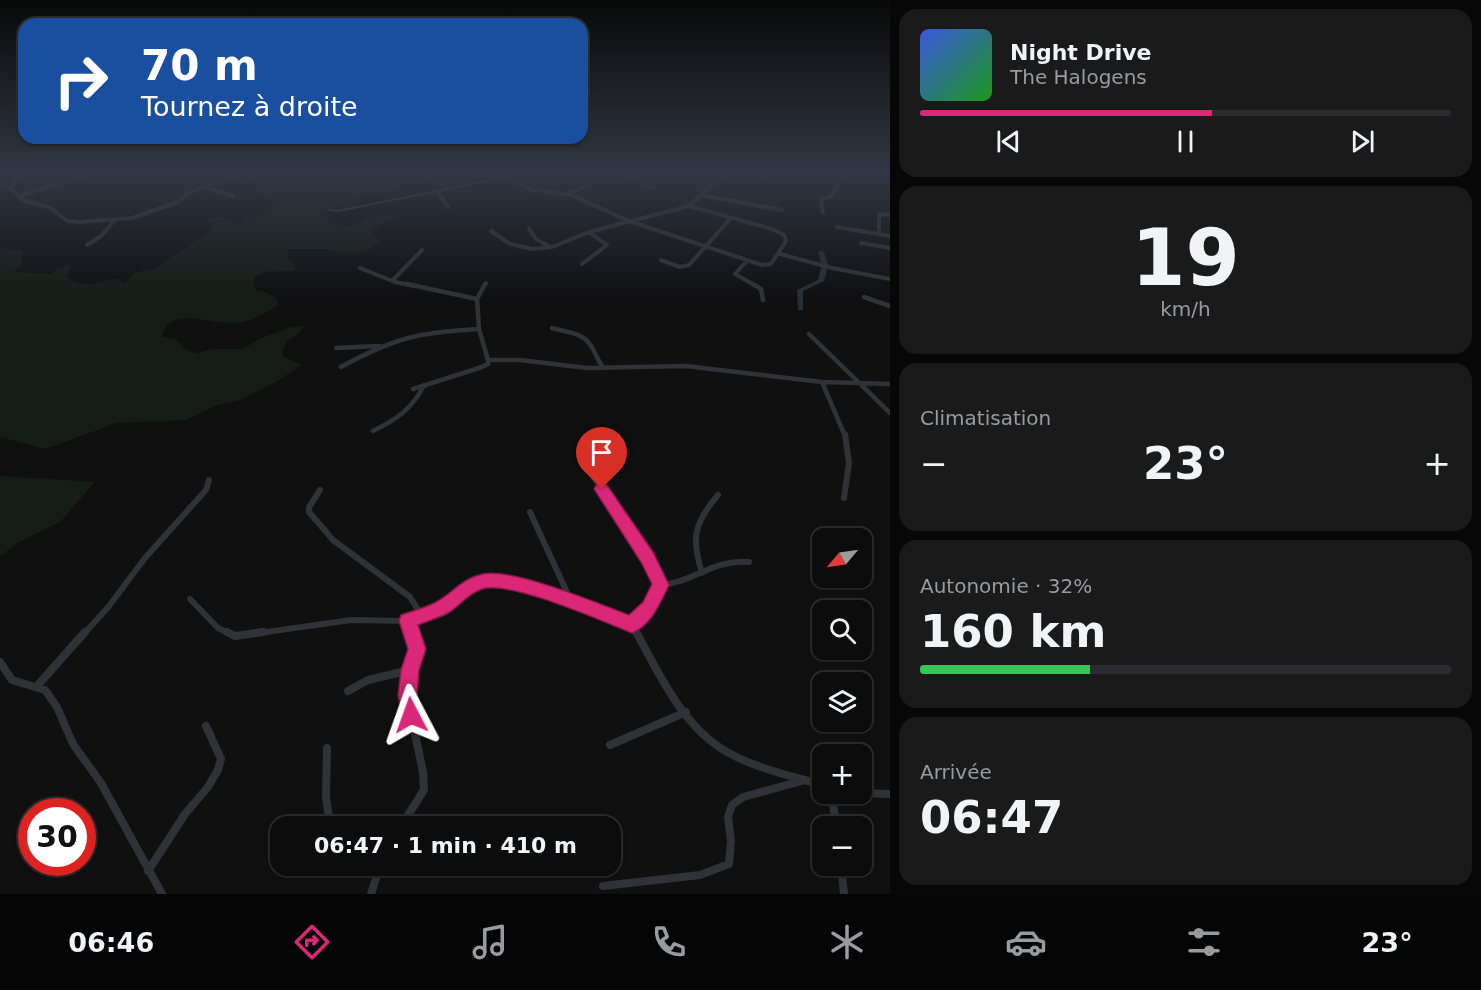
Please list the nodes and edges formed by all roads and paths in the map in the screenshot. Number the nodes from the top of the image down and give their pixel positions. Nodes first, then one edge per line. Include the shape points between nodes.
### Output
1 (58, 214) edge
2 (144, 214) edge
3 (612, 214) edge
4 (658, 214) edge
5 (716, 214) edge
6 (890, 215) edge
7 (731, 218) junction
8 (114, 221) junction
9 (629, 221) junction
10 (837, 227) dead end
11 (529, 229) dead end
12 (491, 231) dead end
13 (589, 232) junction
14 (879, 234) junction
15 (890, 236) edge
16 (861, 243) dead end
17 (87, 245) dead end
18 (552, 247) junction
19 (706, 247) junction
20 (890, 248) edge
21 (422, 250) dead end
22 (780, 254) junction
23 (661, 260) dead end
24 (747, 261) junction
25 (837, 262) dead end
26 (582, 264) dead end
27 (360, 268) dead end
28 (839, 269) junction
29 (890, 279) edge
30 (393, 280) junction
31 (486, 284) dead end
32 (864, 297) dead end
33 (477, 299) junction
34 (763, 300) dead end
35 (890, 306) edge
36 (552, 328) dead end
37 (479, 329) junction
38 (809, 334) dead end
39 (384, 346) junction
40 (336, 348) dead end
41 (488, 360) junction
42 (341, 368) dead end
43 (603, 368) junction
44 (822, 382) junction
45 (862, 384) junction
46 (890, 384) edge
47 (424, 385) junction
48 (413, 389) dead end
49 (890, 413) edge
50 (373, 431) dead end
51 (590, 472) dead end
52 (209, 480) dead end
53 (320, 490) dead end
54 (718, 495) dead end
55 (844, 498) dead end
56 (530, 512) dead end
57 (748, 562) dead end
58 (702, 573) junction
59 (660, 585) junction
60 (190, 599) dead end
61 (571, 601) junction
62 (419, 617) junction
63 (407, 621) junction
64 (632, 625) junction
65 (0, 662) edge
66 (410, 670) junction
67 (38, 686) junction
68 (348, 691) dead end
69 (686, 712) junction
70 (206, 726) dead end
71 (610, 745) dead end
72 (327, 748) dead end
73 (806, 780) junction
74 (812, 782) edge
75 (872, 793) edge
76 (890, 794) edge
77 (329, 816) edge
78 (408, 816) edge
79 (148, 871) junction
80 (377, 876) edge
81 (842, 876) edge
82 (603, 886) dead end
83 (162, 894) edge
84 (371, 894) edge
85 (844, 894) edge

1 - 8 street via 67,221
2 - 8 street
3 - 9 street
4 - 9 street
5 - 7 street
6 - 14 street via 879,214
7 - 19 street
7 - 22 street via 784,235 786,241
8 - 17 street
9 - 13 street
9 - 19 street
10 - 14 street
11 - 18 street via 536,239
12 - 18 street via 515,246
13 - 18 street
13 - 26 street via 608,245
14 - 15 street
16 - 20 street
19 - 23 street via 686,267
19 - 24 street
21 - 30 street
22 - 24 street via 766,266
22 - 28 street
24 - 34 street via 735,273 761,289
25 - 28 street
27 - 30 street
28 - 29 street
30 - 33 street
31 - 33 street
32 - 35 street
33 - 37 street
36 - 43 street via 588,341
37 - 39 street via 424,333
37 - 41 street
38 - 45 street
39 - 40 street
39 - 42 street
41 - 43 street
41 - 47 street via 482,367
43 - 44 street via 686,366
44 - 45 street
44 - 55 street via 837,410 850,449
45 - 46 street
45 - 49 street
47 - 48 street
47 - 50 street via 410,410
51 - 59 street via 647,557
52 - 67 street via 206,490
53 - 62 street via 309,512 333,540 410,597
54 - 58 street via 696,525 693,537
56 - 61 street
57 - 58 street via 718,562
58 - 59 street via 675,585
59 - 64 street via 650,607
60 - 63 street via 218,628 235,636 351,620
61 - 62 street via 492,579 464,589 443,607
61 - 64 street
62 - 63 street
63 - 66 street via 417,649
64 - 69 street
65 - 67 street via 12,680
66 - 68 street via 368,680
66 - 78 street via 407,696 424,790
67 - 79 street via 57,707 73,744 117,810
69 - 71 street
69 - 73 street via 717,746 741,759
70 - 79 street via 220,759 218,770
72 - 77 street
73 - 74 street
73 - 82 street via 743,797 732,805 728,817 729,864 700,875
75 - 76 street
79 - 83 street
80 - 84 street
81 - 85 street

